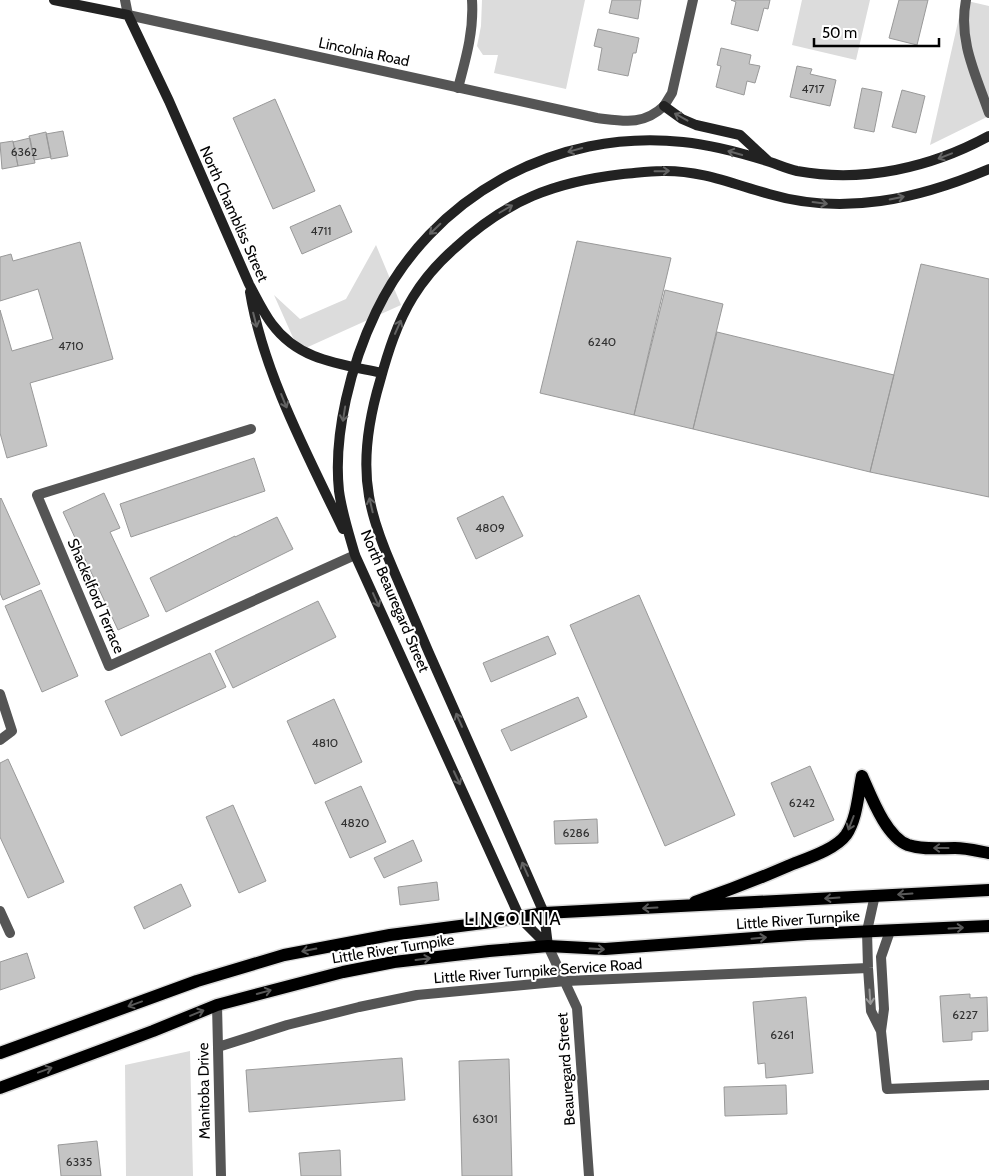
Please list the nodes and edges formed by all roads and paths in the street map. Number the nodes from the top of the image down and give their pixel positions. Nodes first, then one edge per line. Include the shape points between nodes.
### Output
1 (124, 0) edge
2 (472, 0) edge
3 (693, 0) edge
4 (966, 0) edge
5 (59, 1) edge
6 (128, 15) junction
7 (458, 88) junction
8 (664, 106) junction
9 (989, 113) edge
10 (989, 136) edge
11 (769, 162) junction
12 (989, 168) edge
13 (249, 284) junction
14 (354, 367) junction
15 (382, 373) junction
16 (250, 429) dead end
17 (355, 556) junction
18 (0, 694) edge
19 (0, 740) edge
20 (989, 853) edge
21 (989, 890) edge
22 (874, 896) junction
23 (680, 907) junction
24 (0, 911) edge
25 (544, 913) junction
26 (520, 918) junction
27 (989, 926) edge
28 (867, 931) junction
29 (890, 931) junction
30 (10, 933) dead end
31 (548, 946) junction
32 (868, 968) junction
33 (566, 982) junction
34 (217, 1005) junction
35 (881, 1031) junction
36 (218, 1047) junction
37 (0, 1053) edge
38 (989, 1085) edge
39 (0, 1088) edge
40 (221, 1176) edge
41 (589, 1176) edge

1 - 6 street, North Chambliss Street
2 - 7 street via 472,38
3 - 8 street via 672,93
4 - 9 street via 963,30 967,50
5 - 6 main road, Lincolnia Road
6 - 7 street, Lincolnia Road
6 - 13 main road, North Chambliss Street
7 - 8 street, Lincolnia Road via 624,122 645,120
11 -> 8 main road via 740,135 689,122
10 -> 11 main road, North Beauregard Street via 919,166 874,174 824,174
11 -> 14 main road, North Beauregard Street via 710,146 655,140 615,141 523,168 471,198 442,221 411,255 382,298
15 -> 12 main road, North Beauregard Street via 405,311 444,258 495,215 549,188 591,178 662,171 712,176 793,200 849,205 927,192
13 - 14 main road, North Chambliss Street via 272,324 296,348 314,358
13 -> 17 main road via 258,332 280,391
14 - 15 main road, North Chambliss Street
14 -> 17 main road, North Beauregard Street via 345,403 338,462 341,502
25 -> 15 main road, North Beauregard Street via 405,598 372,513 366,475 367,443
16 - 17 street, Shackelford Terrace via 37,496 109,666
17 -> 26 main road, North Beauregard Street
18 - 19 street via 12,731
20 -> 23 main road via 907,845 886,824 862,776 853,822 845,836 835,844 728,891
21 -> 22 main road, Little River Turnpike
22 -> 23 main road, Little River Turnpike
22 - 28 street
23 -> 25 main road, Little River Turnpike
24 - 30 street
25 - 26 main road, Little River Turnpike
25 - 31 main road, North Beauregard Street
26 - 31 main road, Beauregard Street
26 -> 37 main road, Little River Turnpike via 390,934 284,955 197,981
29 -> 27 main road, Little River Turnpike
28 - 29 main road, Little River Turnpike
31 -> 28 main road, Little River Turnpike via 605,949
28 - 32 street
29 - 35 street via 881,957 884,1009
31 - 33 street, Beauregard Street
34 -> 31 main road, Little River Turnpike via 394,962
32 - 33 street, Little River Turnpike Service Road
32 -> 35 street via 871,1011
33 - 36 street, Little River Turnpike Service Road via 418,995 287,1025
33 - 41 street, Beauregard Street via 577,1008
34 - 36 street, Manitoba Drive
39 -> 34 main road, Little River Turnpike
35 - 38 street via 887,1089
36 - 40 street, Manitoba Drive

